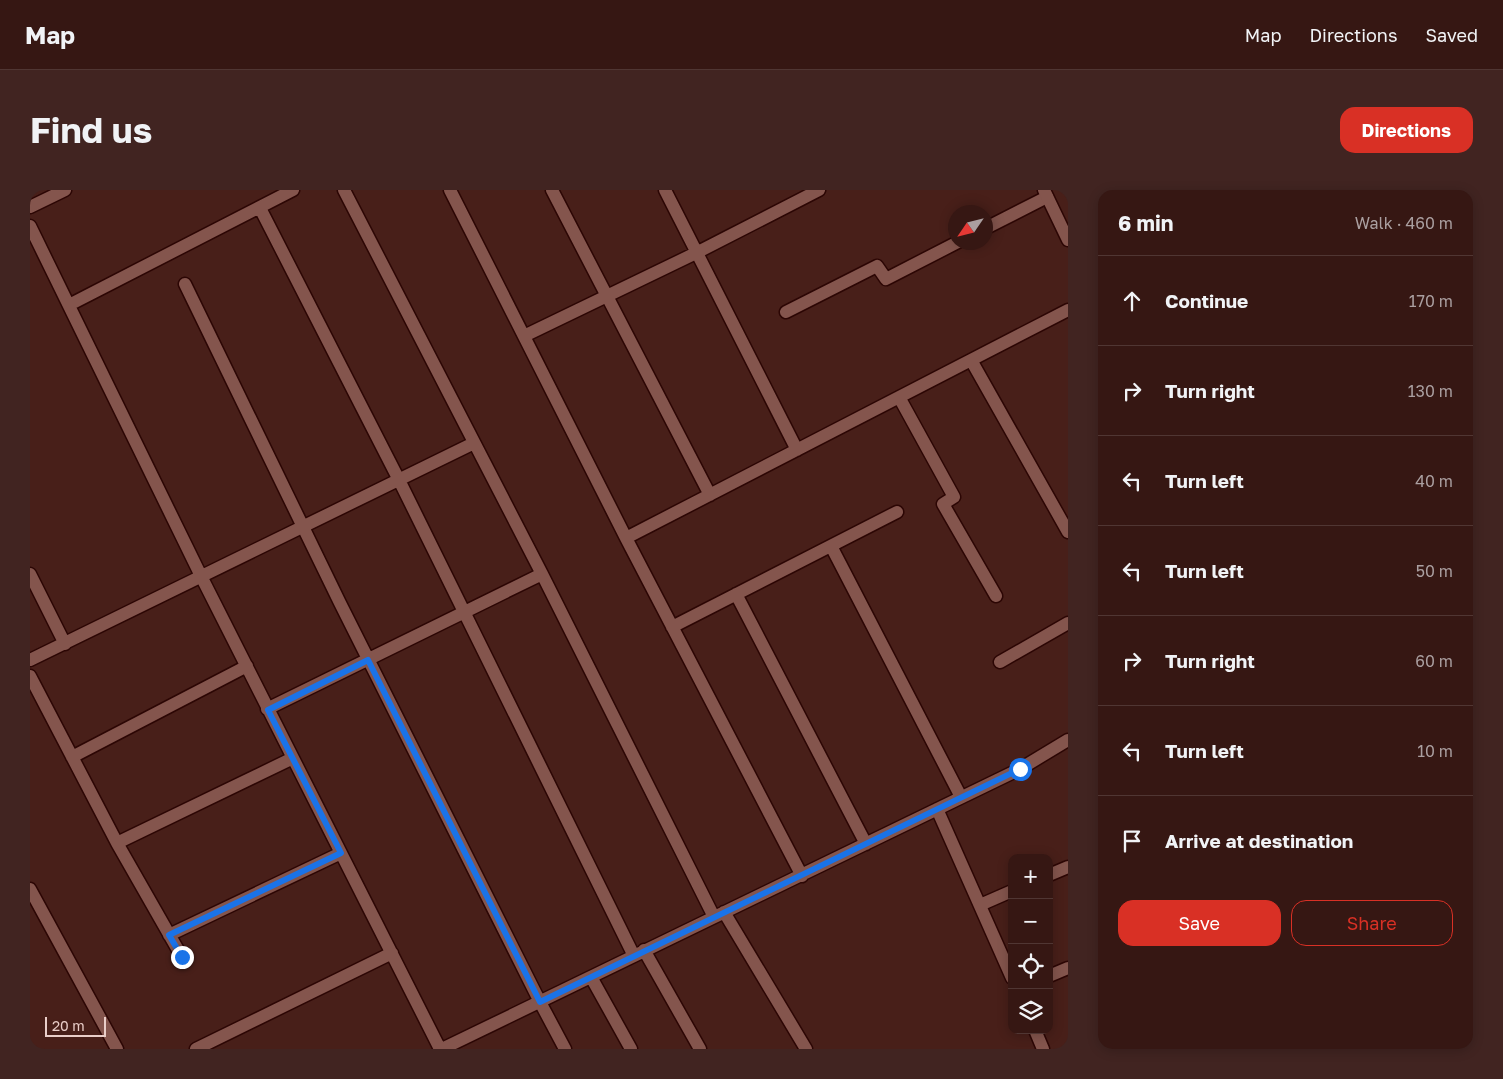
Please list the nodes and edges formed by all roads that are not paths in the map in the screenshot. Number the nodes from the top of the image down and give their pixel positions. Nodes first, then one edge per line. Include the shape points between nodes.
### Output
1 (65, 190) edge
2 (292, 190) edge
3 (344, 190) edge
4 (450, 190) edge
5 (552, 190) edge
6 (665, 190) edge
7 (819, 190) edge
8 (1046, 193) edge
9 (30, 207) edge
10 (260, 208) junction
11 (993, 224) edge
12 (30, 226) edge
13 (1068, 240) edge
14 (948, 247) edge
15 (698, 252) junction
16 (185, 284) dead end
17 (607, 296) junction
18 (69, 305) junction
19 (1068, 310) edge
20 (786, 312) dead end
21 (524, 336) junction
22 (971, 360) junction
23 (899, 397) junction
24 (474, 444) junction
25 (797, 450) junction
26 (399, 480) junction
27 (710, 494) junction
28 (897, 512) dead end
29 (303, 527) junction
30 (1068, 532) edge
31 (626, 538) junction
32 (831, 546) junction
33 (30, 574) edge
34 (542, 574) junction
35 (201, 576) junction
36 (736, 594) junction
37 (996, 596) dead end
38 (464, 612) junction
39 (1068, 623) edge
40 (672, 627) junction
41 (65, 644) junction
42 (30, 660) edge
43 (368, 660) junction
44 (1000, 662) dead end
45 (247, 666) junction
46 (30, 676) edge
47 (268, 710) junction
48 (1068, 740) edge
49 (72, 757) junction
50 (293, 758) junction
51 (961, 797) junction
52 (937, 809) junction
53 (117, 843) junction
54 (866, 844) junction
55 (341, 853) junction
56 (1068, 867) edge
57 (1053, 873) edge
58 (802, 876) junction
59 (30, 889) edge
60 (1008, 893) edge
61 (980, 905) junction
62 (719, 915) junction
63 (169, 935) junction
64 (392, 953) junction
65 (639, 953) junction
66 (182, 957) dead end
67 (1068, 968) edge
68 (1008, 969) edge
69 (1053, 974) edge
70 (591, 976) junction
71 (540, 1002) junction
72 (1037, 1034) edge
73 (117, 1049) edge
74 (196, 1049) edge
75 (441, 1049) edge
76 (565, 1049) edge
77 (631, 1049) edge
78 (700, 1049) edge
79 (806, 1049) edge
80 (1043, 1049) edge

1 - 9 street
2 - 10 street
3 - 24 street
4 - 21 street
5 - 17 street
6 - 15 street
7 - 15 street
8 - 11 street
8 - 13 street
10 - 18 street
10 - 26 street
12 - 18 street
14 - 20 street via 886,279 877,266
15 - 17 street
15 - 25 street
16 - 29 street
17 - 21 street
17 - 27 street
18 - 35 street
19 - 22 street
21 - 31 street
22 - 23 street
22 - 30 street
23 - 25 street
23 - 37 street via 954,497 943,504
24 - 26 street
24 - 34 street
25 - 27 street
26 - 29 street
26 - 38 street
27 - 31 street
28 - 32 street
29 - 35 street
29 - 43 street
31 - 40 street
32 - 36 street
32 - 51 street
33 - 41 street
34 - 38 street
34 - 62 street
35 - 41 street
35 - 45 street
36 - 40 street
36 - 54 street
38 - 43 street
38 - 65 street
39 - 44 street
40 - 58 street
41 - 42 street
43 - 47 street
43 - 71 street
45 - 47 street
45 - 49 street
46 - 49 street
47 - 50 street
48 - 51 street via 1020,769
49 - 53 street
50 - 53 street
50 - 55 street
51 - 52 street
52 - 54 street
52 - 61 street
53 - 63 street
54 - 58 street
55 - 63 street
55 - 64 street
56 - 57 street
58 - 62 street
59 - 73 street
60 - 61 street
61 - 68 street
62 - 65 street
62 - 79 street
63 - 66 street
64 - 74 street
64 - 75 street
65 - 70 street
65 - 78 street
67 - 69 street
70 - 71 street
70 - 77 street
71 - 75 street
71 - 76 street
72 - 80 street

